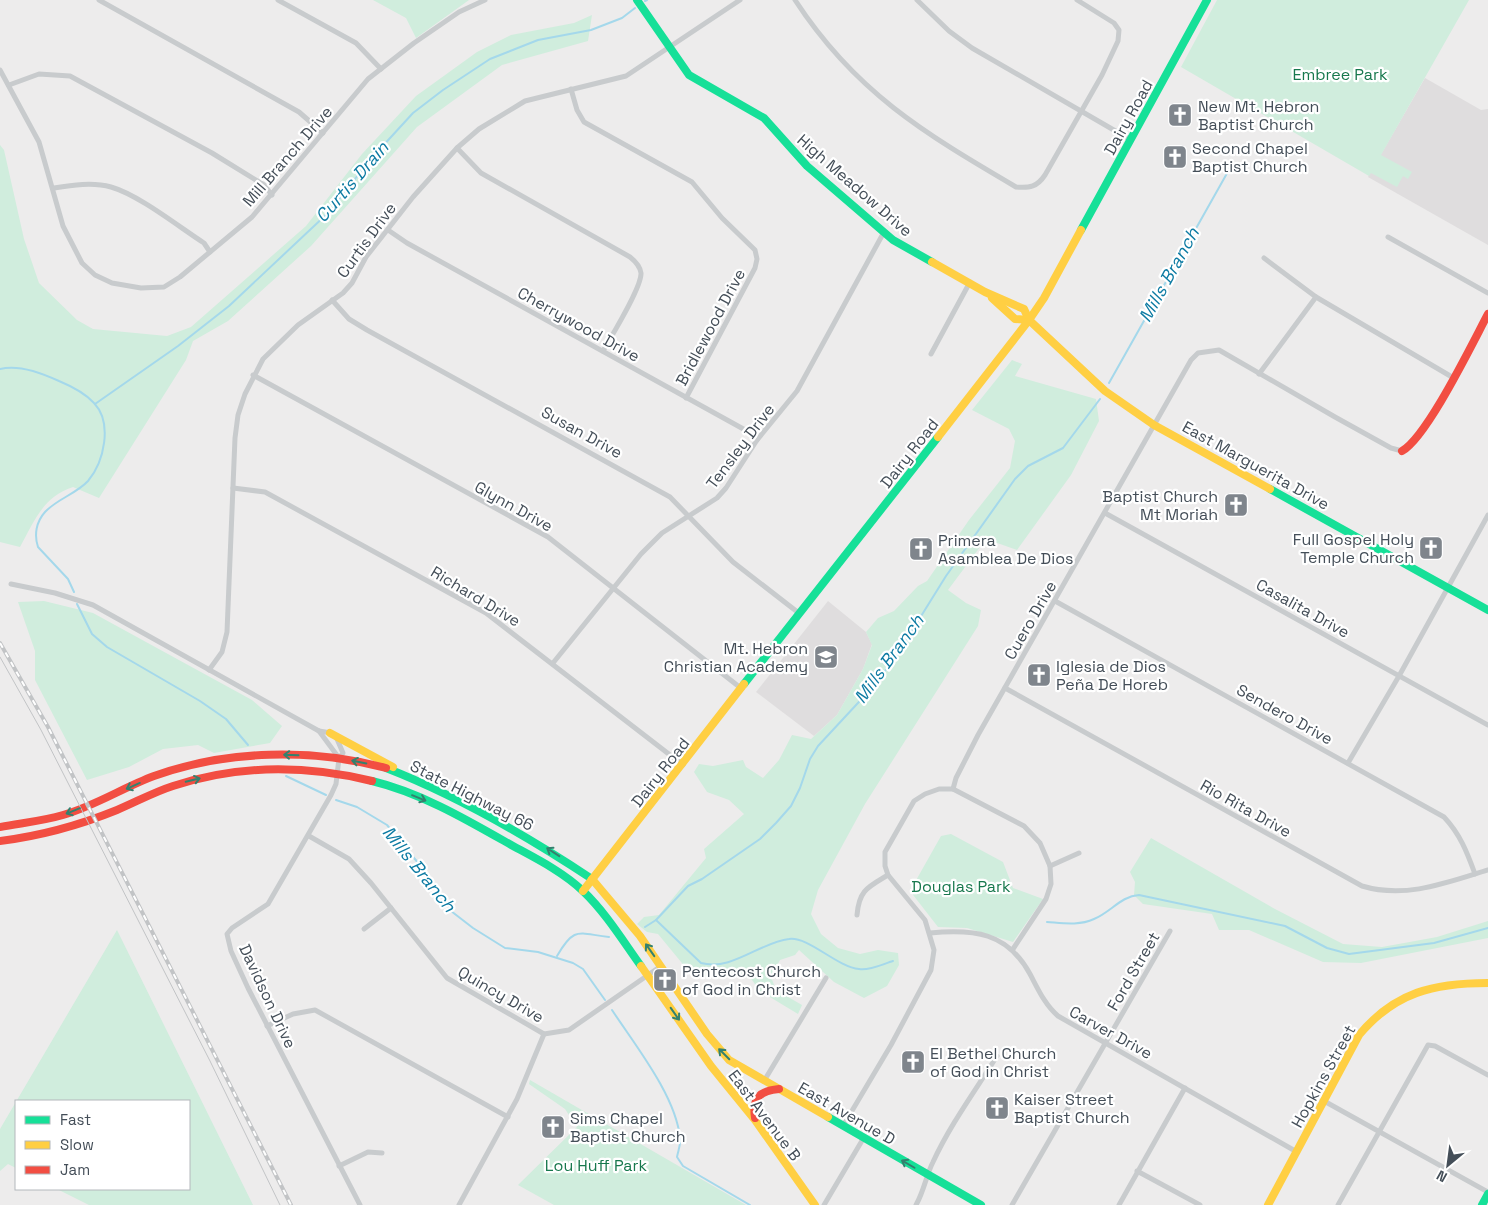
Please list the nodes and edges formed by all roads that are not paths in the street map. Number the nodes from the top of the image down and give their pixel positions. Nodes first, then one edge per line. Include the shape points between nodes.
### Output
1 (98, 0) edge
2 (278, 0) edge
3 (486, 0) edge
4 (637, 0) edge
5 (740, 0) edge
6 (795, 0) edge
7 (917, 0) edge
8 (1077, 0) edge
9 (1207, 0) edge
10 (669, 48) junction
11 (381, 69) junction
12 (0, 70) edge
13 (9, 85) junction
14 (571, 89) junction
15 (1081, 111) junction
16 (324, 133) junction
17 (1131, 140) junction
18 (457, 148) junction
19 (54, 188) junction
20 (272, 195) junction
21 (388, 230) junction
22 (884, 232) junction
23 (1388, 237) dead end
24 (210, 252) junction
25 (1264, 258) dead end
26 (970, 282) junction
27 (986, 292) junction
28 (1488, 293) edge
29 (1316, 297) junction
30 (332, 300) junction
31 (1488, 314) edge
32 (1029, 320) junction
33 (603, 351) junction
34 (931, 354) dead end
35 (1259, 374) junction
36 (254, 376) junction
37 (1452, 377) junction
38 (686, 398) junction
39 (1154, 425) junction
40 (757, 440) junction
41 (1402, 451) joint
42 (233, 488) junction
43 (1105, 513) junction
44 (1488, 515) edge
45 (691, 516) junction
46 (12, 584) dead end
47 (612, 587) junction
48 (1448, 588) junction
49 (1055, 601) junction
50 (1488, 610) edge
51 (801, 614) junction
52 (553, 662) junction
53 (209, 670) junction
54 (1399, 676) junction
55 (1005, 688) junction
56 (742, 689) junction
57 (1488, 725) edge
58 (319, 731) junction
59 (330, 733) junction
60 (340, 758) junction
61 (1348, 763) junction
62 (683, 765) junction
63 (339, 774) junction
64 (427, 785) junction
65 (953, 789) junction
66 (0, 827) edge
67 (309, 836) junction
68 (0, 842) edge
69 (1079, 853) dead end
70 (1050, 866) junction
71 (1488, 870) edge
72 (1475, 874) junction
73 (888, 875) junction
74 (593, 880) junction
75 (583, 891) junction
76 (391, 908) junction
77 (857, 915) dead end
78 (364, 929) dead end
79 (1170, 931) dead end
80 (930, 933) junction
81 (1013, 950) junction
82 (661, 966) junction
83 (648, 975) junction
84 (826, 978) dead end
85 (1488, 983) edge
86 (267, 1026) junction
87 (544, 1034) junction
88 (707, 1034) joint
89 (694, 1041) joint
90 (1106, 1044) junction
91 (997, 1056) dead end
92 (1488, 1076) edge
93 (764, 1081) junction
94 (1185, 1088) junction
95 (780, 1090) junction
96 (1324, 1101) junction
97 (508, 1117) junction
98 (755, 1120) junction
99 (843, 1126) junction
100 (1380, 1130) junction
101 (863, 1139) junction
102 (1297, 1152) junction
103 (382, 1153) dead end
104 (339, 1166) junction
105 (1137, 1171) junction
106 (928, 1175) junction
107 (1488, 1193) edge
108 (360, 1205) edge
109 (459, 1205) edge
110 (815, 1205) edge
111 (824, 1205) edge
112 (916, 1205) edge
113 (981, 1205) edge
114 (1012, 1205) edge
115 (1119, 1205) edge
116 (1200, 1205) edge
117 (1268, 1205) edge
118 (1338, 1205) edge
119 (1482, 1205) edge

1 - 16 street via 299,112
2 - 11 street via 356,43
3 - 11 street, Mill Branch Drive via 459,12
4 - 10 street, High Meadow Drive
5 - 10 street, Curtis Drive
6 - 15 street via 832,52 870,90 936,140 1016,187 1030,188 1040,183
7 - 15 street via 972,48
8 - 15 street via 1114,23 1119,30 1115,51
9 - 17 street, Dairy Road
10 - 14 street, Curtis Drive via 626,76
10 - 22 street, High Meadow Drive via 690,75 764,118 806,166
11 - 16 street, Mill Branch Drive
12 - 13 street
13 - 19 street via 40,142
13 - 20 street via 39,74 70,76 212,153 264,186
14 - 18 street, Curtis Drive via 525,101 479,129
14 - 38 street, Bridlewood Drive via 584,122 692,182 755,250 755,268
15 - 17 street
16 - 20 street, Mill Branch Drive
17 - 32 street, Dairy Road
18 - 21 street, Curtis Drive
18 - 33 street via 481,173 630,257 637,264 641,272 638,285
19 - 24 street via 76,185 111,187 204,242
19 - 24 street, Mill Branch Drive via 63,226 74,250 95,276 112,283 141,288 164,287
20 - 24 street, Mill Branch Drive via 252,217
21 - 30 street, Curtis Drive via 366,257 352,283
21 - 33 street, Cherrywood Drive
22 - 26 street, High Meadow Drive
22 - 40 street, Tensley Drive via 797,391
23 - 28 street
25 - 29 street
26 - 27 street, High Meadow Drive
26 - 34 street
27 - 32 street, High Meadow Drive via 1015,319
27 - 32 street, High Meadow Drive via 1024,309
29 - 35 street
29 - 37 street
30 - 36 street, Curtis Drive via 278,342
30 - 45 street, Susan Drive via 349,319 367,330 644,481 670,496
31 - 37 street
32 - 39 street, East Marguerita Drive via 1105,391
32 - 51 street, Dairy Road
33 - 38 street, Cherrywood Drive
35 - 39 street, Cuero Drive via 1219,350 1198,353
35 - 41 street via 1390,448
36 - 42 street, Curtis Drive via 238,415
36 - 47 street, Glynn Drive via 548,537
37 - 41 street via 1425,427 1412,446
38 - 40 street, Cherrywood Drive via 747,431
39 - 43 street, Cuero Drive
39 - 48 street, East Marguerita Drive
40 - 45 street, Tensley Drive via 717,498
42 - 52 street, Richard Drive via 265,492 486,613
42 - 53 street, Curtis Drive via 227,632 222,652
43 - 49 street, Cuero Drive
43 - 54 street, Casalita Drive
44 - 48 street
45 - 47 street, Tensley Drive via 662,533
45 - 51 street, Susan Drive via 733,562
46 - 53 street via 55,592 93,606
47 - 52 street, Tensley Drive
47 - 56 street, Glynn Drive
48 - 50 street, East Marguerita Drive
48 - 54 street
49 - 55 street, Cuero Drive
49 - 61 street, Sendero Drive
51 - 56 street, Dairy Road
52 - 62 street, Richard Drive
53 - 58 street
54 - 57 street, Casalita Drive
54 - 61 street
55 - 65 street, Cuero Drive
55 - 72 street, Rio Rita Drive via 1362,886 1392,892 1420,890
56 - 62 street, Dairy Road
58 - 59 street
58 - 60 street
59 - 60 street, Davidson Drive via 342,748
59 - 64 street
60 - 63 street, Davidson Drive
64 -> 60 street, State Highway 66 via 385,768
60 -> 66 street, State Highway 66 via 282,754 223,758 155,776 64,815
61 - 72 street, Sendero Drive via 1444,817 1459,835
62 - 74 street, Dairy Road
63 - 67 street, Davidson Drive
68 -> 63 street, State Highway 66 via 66,828 195,780 273,769
63 -> 75 street, State Highway 66 via 401,790 430,802 555,870
74 -> 64 street, State Highway 66 via 547,848
65 - 70 street via 1024,826 1040,843
65 - 73 street via 939,789 914,801 885,852
67 - 76 street, Quincy Drive via 348,859
67 - 86 street, Davidson Drive via 268,904 228,934 231,952
69 - 70 street
70 - 81 street via 1051,884 1046,899
71 - 72 street, Rio Rita Drive
73 - 77 street via 864,890 858,901
73 - 80 street via 925,920
74 - 75 street, Dairy Road
82 -> 74 street, State Highway 66 via 620,910
75 - 83 street, State Highway 66 via 609,920
76 - 78 street
76 - 87 street, Quincy Drive via 447,978
79 - 90 street, Ford Street
80 - 81 street, Carver Drive via 957,930 978,933
80 - 99 street via 934,950 931,970
81 - 90 street, Carver Drive via 1023,961 1049,1008
82 - 83 street, Quincy Drive
82 - 88 street, State Highway 66
83 - 87 street, Quincy Drive via 569,1030
83 -> 89 street, State Highway 66
84 - 93 street
85 - 96 street, Hopkins Street via 1432,986 1399,999 1378,1013 1359,1035
86 - 97 street via 293,1014 315,1010
86 - 104 street, Davidson Drive
87 - 97 street
93 -> 88 street, East Avenue D via 728,1060
89 - 98 street, East Avenue B
90 - 94 street, Carver Drive
90 - 114 street, Ford Street
91 - 106 street via 944,1140
92 - 100 street via 1428,1045
93 - 95 street, East Avenue D
94 - 102 street, Carver Drive
94 - 105 street
95 - 98 street via 764,1091 758,1095 753,1106
95 - 99 street, East Avenue D
96 - 100 street
96 - 102 street, Hopkins Street
97 - 109 street
98 - 110 street, East Avenue B
99 - 101 street, East Avenue D
100 - 107 street
100 - 118 street
106 -> 101 street, East Avenue D
101 - 111 street
102 - 117 street, Hopkins Street
103 - 104 street via 368,1152
104 - 108 street, Davidson Drive
105 - 115 street
105 - 116 street
106 - 112 street
106 - 113 street, East Avenue D
107 - 119 street

